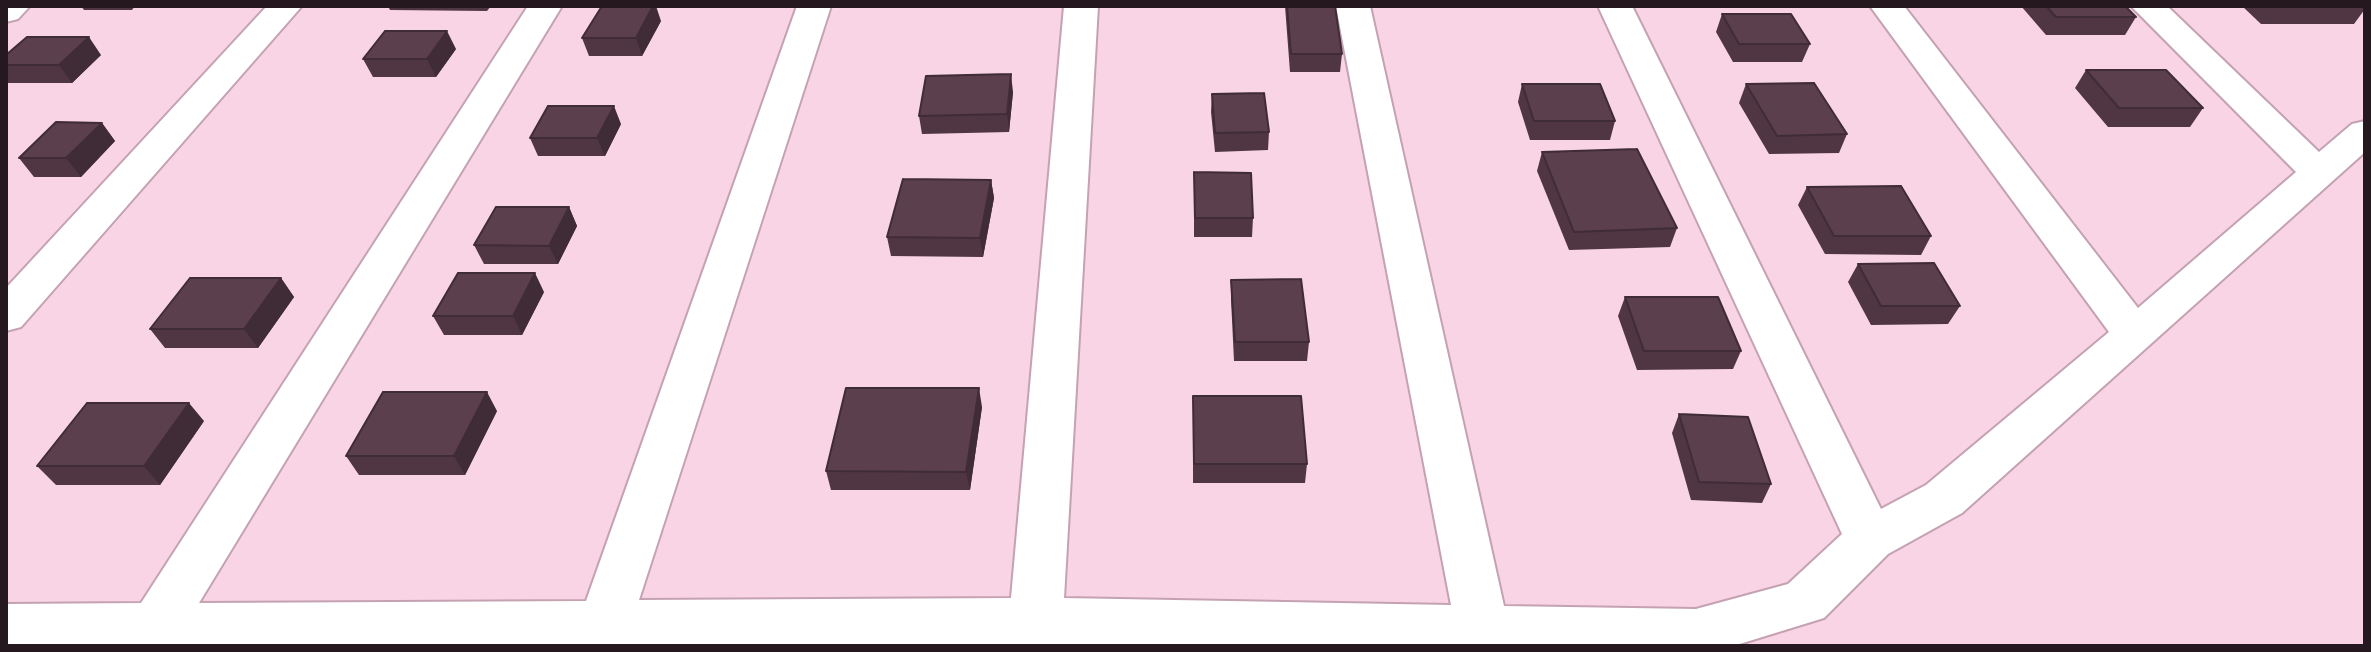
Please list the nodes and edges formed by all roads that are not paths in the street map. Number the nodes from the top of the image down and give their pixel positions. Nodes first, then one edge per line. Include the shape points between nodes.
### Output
1 (13, 6) edge
2 (285, 6) edge
3 (545, 6) edge
4 (814, 6) edge
5 (1081, 6) edge
6 (1353, 6) edge
7 (1615, 6) edge
8 (1887, 6) edge
9 (2148, 6) edge
10 (6, 12) edge
11 (2365, 132) edge
12 (2319, 173) junction
13 (6, 316) edge
14 (2135, 335) junction
15 (1870, 539) junction
16 (1036, 621) junction
17 (605, 623) junction
18 (156, 626) junction
19 (1482, 627) junction
20 (6, 628) edge

1 - 10 street
2 - 13 street
3 - 18 street
4 - 17 street
5 - 16 street
6 - 19 street
7 - 15 street
8 - 14 street
9 - 12 street
11 - 12 street
12 - 14 street
14 - 15 street via 1944,499
15 - 19 street via 1805,602 1696,633
16 - 17 street
16 - 19 street
17 - 18 street
18 - 20 street

